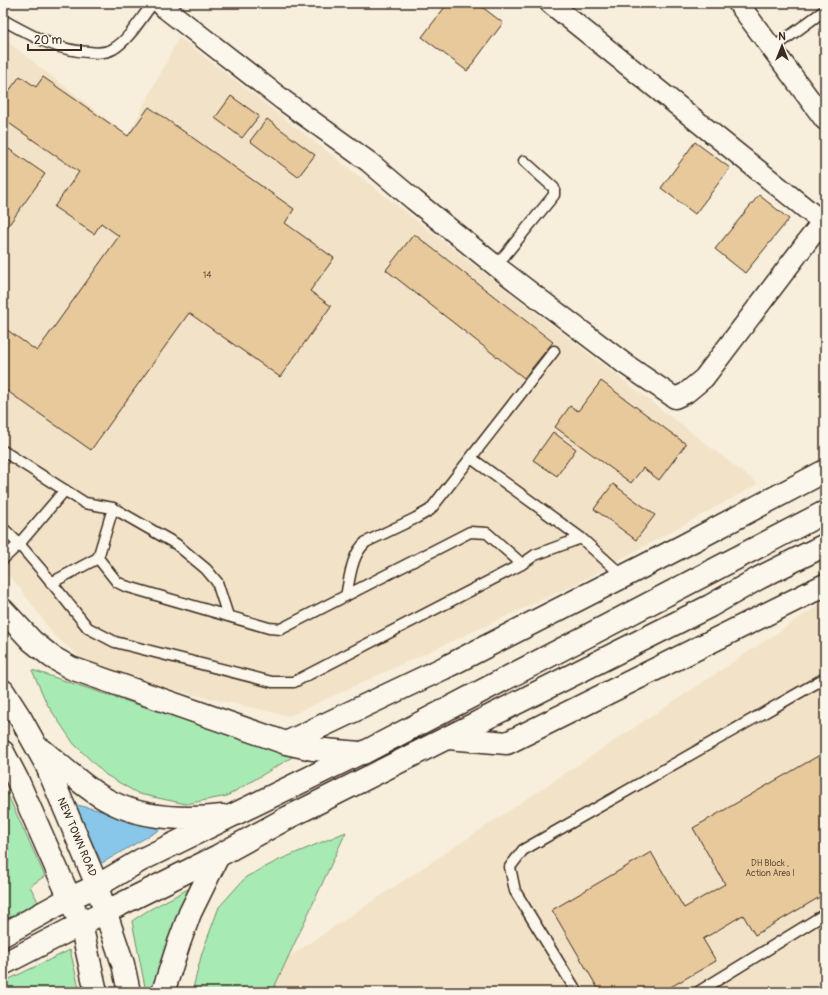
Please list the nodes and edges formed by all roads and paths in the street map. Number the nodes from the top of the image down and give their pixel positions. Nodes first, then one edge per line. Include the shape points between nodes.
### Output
1 (153, 3) edge
2 (160, 3) edge
3 (550, 3) edge
4 (738, 3) edge
5 (825, 10) edge
6 (3, 20) edge
7 (772, 49) junction
8 (825, 120) edge
9 (524, 161) dead end
10 (824, 221) edge
11 (496, 266) junction
12 (554, 351) dead end
13 (3, 451) edge
14 (471, 458) junction
15 (825, 471) edge
16 (65, 490) junction
17 (113, 508) junction
18 (825, 512) edge
19 (3, 528) edge
20 (581, 538) junction
21 (19, 544) junction
22 (825, 545) edge
23 (3, 558) edge
24 (98, 558) junction
25 (522, 564) junction
26 (623, 576) junction
27 (51, 583) junction
28 (825, 585) edge
29 (346, 596) junction
30 (3, 610) edge
31 (228, 616) junction
32 (825, 678) edge
33 (3, 691) edge
34 (448, 738) junction
35 (286, 743) junction
36 (36, 746) junction
37 (3, 752) edge
38 (360, 753) junction
39 (235, 815) junction
40 (218, 856) junction
41 (97, 886) junction
42 (70, 898) junction
43 (105, 911) junction
44 (825, 914) edge
45 (81, 924) junction
46 (3, 935) edge
47 (3, 964) edge
48 (96, 992) edge
49 (129, 992) edge
50 (163, 992) edge
51 (577, 992) edge
52 (698, 992) edge

1 - 6 lane via 124,40 112,50 98,53 75,52 51,45
2 - 11 street via 283,100 369,162
3 - 10 street
4 - 7 street
5 - 7 lane
7 - 8 street
9 - 11 lane via 554,188 554,195
10 - 11 street via 704,378 676,398 625,364
12 - 14 lane
13 - 16 lane
14 - 20 lane
14 - 29 lane via 430,510 362,545 352,568
15 - 26 main road
16 - 17 lane via 85,503
16 - 21 lane
17 - 24 lane
17 - 31 lane via 176,544 206,569 217,582
18 - 38 main road
19 - 21 lane
20 - 25 lane via 535,555
20 - 26 lane
21 - 23 lane
21 - 27 lane
22 - 34 main road
24 - 27 lane
24 - 31 lane via 117,582 124,586
25 - 27 lane via 294,682 272,682 115,642 88,628
25 - 29 lane via 487,533 470,532
26 - 35 main road via 444,668
28 - 34 main road via 507,743
29 - 31 lane via 281,629
30 - 35 main road via 32,641 71,668
32 - 51 lane via 523,850 510,867 516,891
33 - 36 main road, NEW TOWN ROAD
34 - 40 main road via 289,817
35 - 38 main road via 313,749
36 - 39 main road via 89,788 128,809 147,815 173,817
36 - 41 main road, NEW TOWN ROAD
37 - 42 main road
38 - 39 main road
39 - 41 main road via 141,860
40 - 43 main road
40 - 50 main road via 190,912
41 - 42 main road
41 - 43 main road, NEW TOWN ROAD
42 - 45 main road
42 - 46 main road
43 - 45 main road
43 - 49 main road, NEW TOWN ROAD via 123,964
44 - 52 lane
45 - 47 main road
45 - 48 main road

